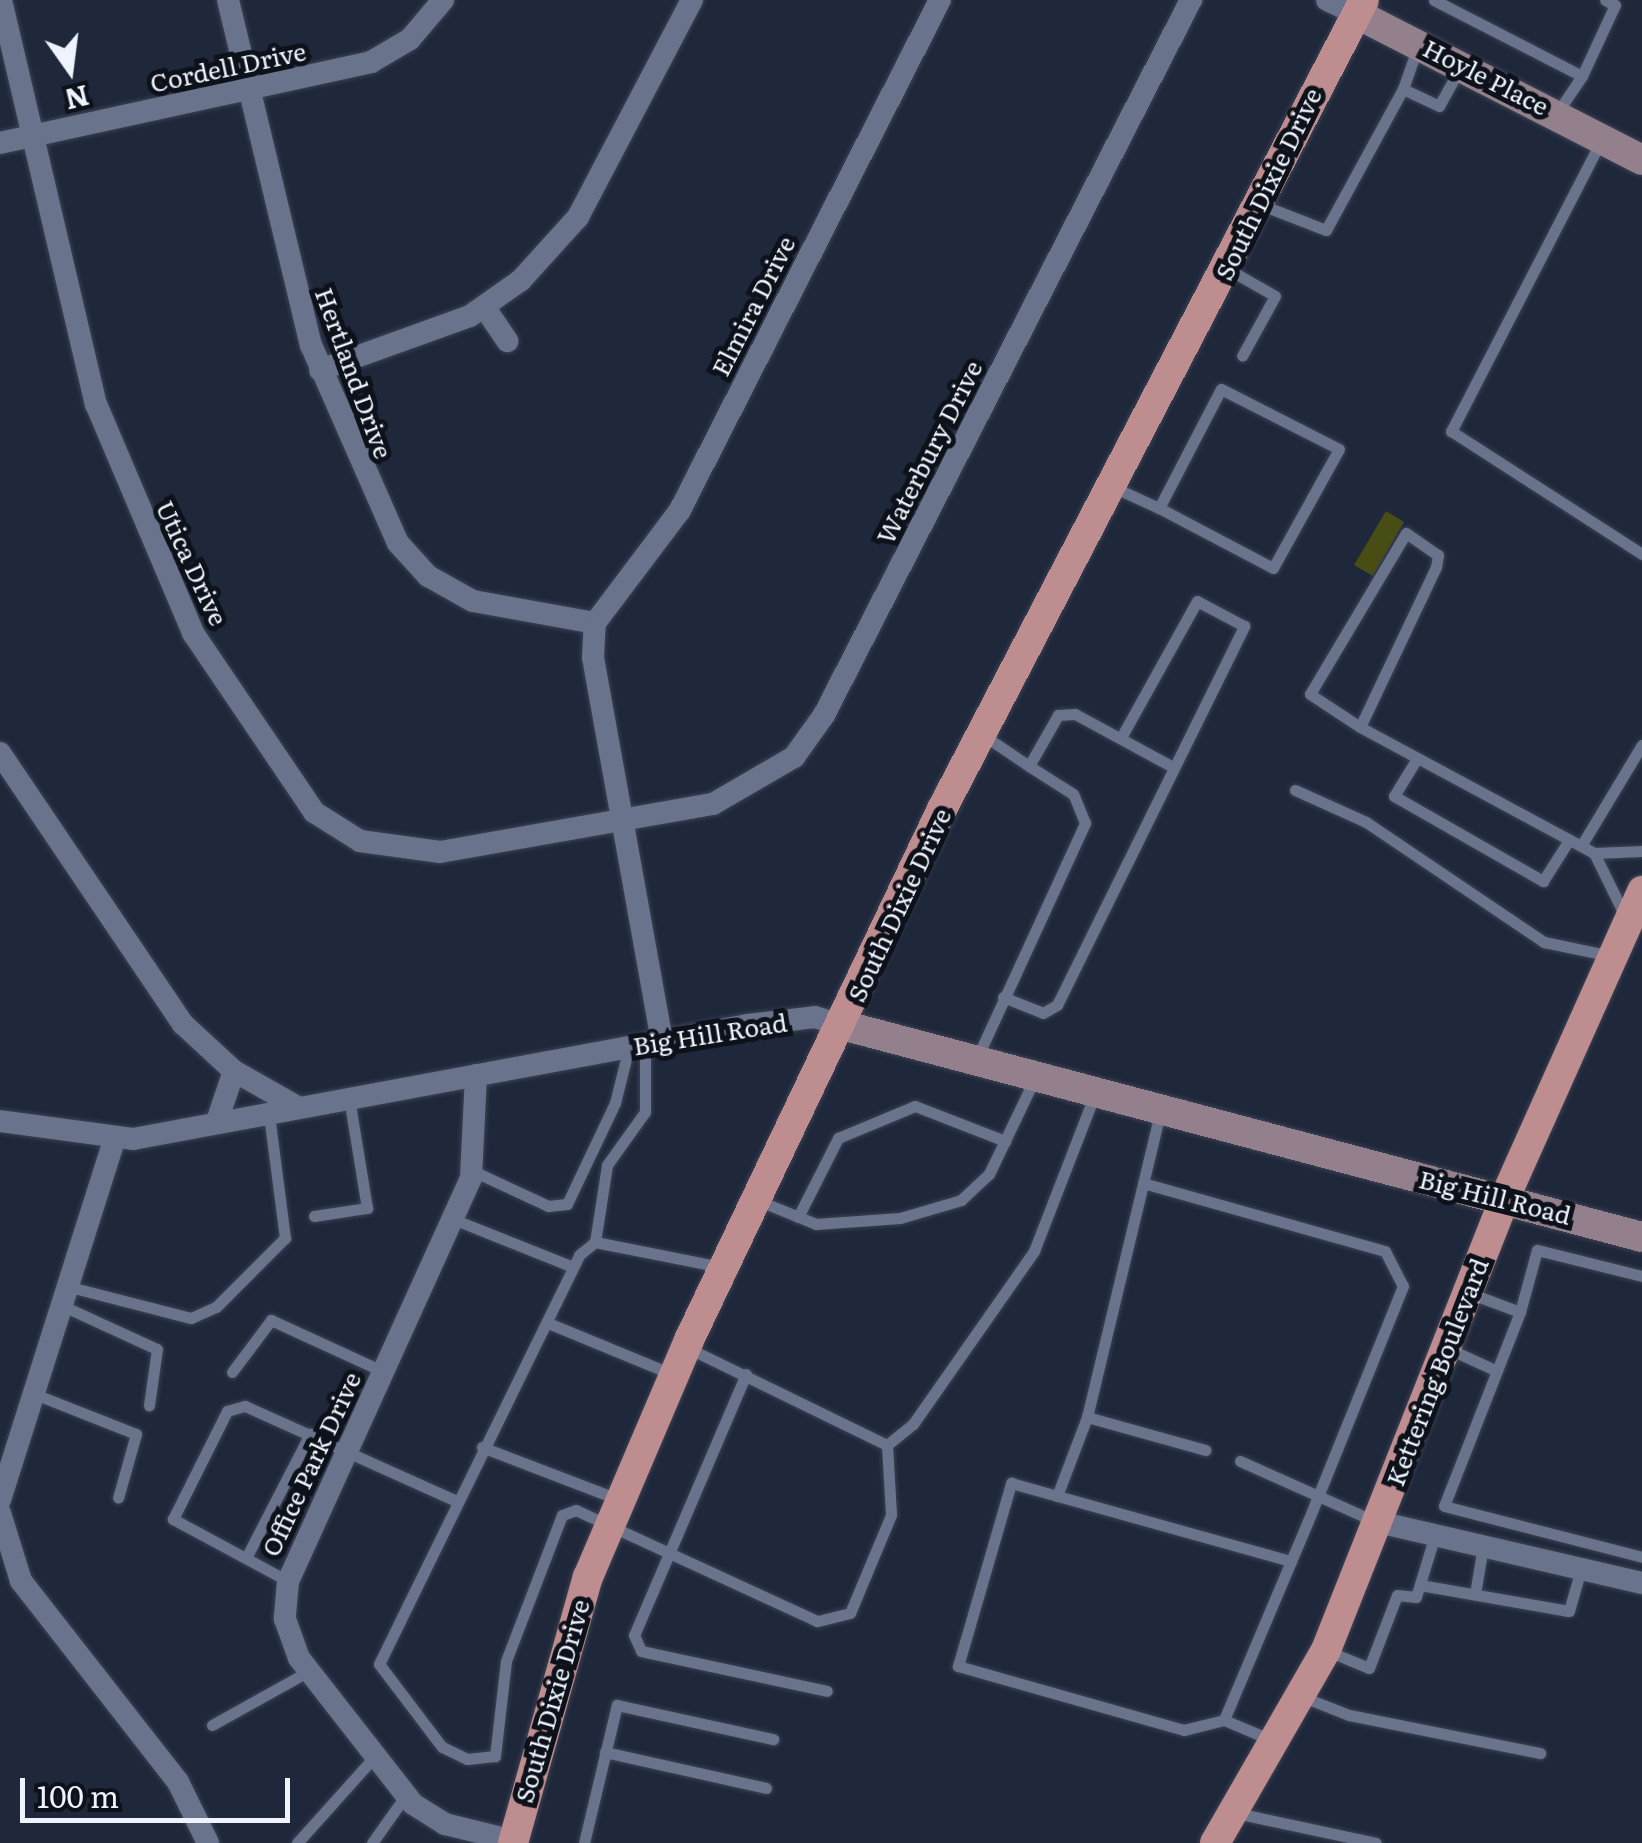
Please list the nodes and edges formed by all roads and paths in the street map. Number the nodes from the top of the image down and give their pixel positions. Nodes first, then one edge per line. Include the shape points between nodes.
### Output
1 (1, 0) edge
2 (228, 0) edge
3 (444, 0) edge
4 (692, 0) edge
5 (940, 0) edge
6 (1191, 0) edge
7 (1327, 0) edge
8 (1434, 0) edge
9 (1605, 0) edge
10 (1361, 7) edge
11 (1419, 43) junction
12 (1462, 64) junction
13 (1582, 76) junction
14 (248, 90) junction
15 (1402, 90) junction
16 (1557, 112) junction
17 (31, 136) junction
18 (1603, 138) junction
19 (0, 143) edge
20 (1642, 160) edge
21 (1259, 204) junction
22 (1226, 268) junction
23 (485, 308) junction
24 (507, 341) dead end
25 (1242, 356) dead end
26 (320, 370) junction
27 (1114, 487) junction
28 (1159, 508) junction
29 (1642, 554) edge
30 (595, 623) junction
31 (1360, 727) junction
32 (982, 735) junction
33 (1122, 736) junction
34 (1642, 745) edge
35 (0, 753) edge
36 (1416, 760) junction
37 (1028, 766) junction
38 (1174, 767) junction
39 (1295, 790) dead end
40 (621, 819) junction
41 (1575, 843) junction
42 (1642, 851) edge
43 (1594, 852) junction
44 (1642, 891) edge
45 (1628, 922) junction
46 (1611, 956) junction
47 (1004, 997) junction
48 (842, 1025) junction
49 (645, 1044) junction
50 (975, 1062) junction
51 (234, 1071) junction
52 (1037, 1074) junction
53 (476, 1075) junction
54 (1096, 1090) junction
55 (348, 1094) junction
56 (294, 1105) junction
57 (1162, 1107) junction
58 (268, 1111) junction
59 (0, 1121) edge
60 (218, 1122) junction
61 (114, 1141) junction
62 (1005, 1141) junction
63 (473, 1171) junction
64 (1143, 1184) junction
65 (756, 1200) junction
66 (1503, 1202) junction
67 (1568, 1215) junction
68 (314, 1216) dead end
69 (798, 1217) junction
70 (453, 1219) junction
71 (1642, 1237) edge
72 (595, 1242) junction
73 (1558, 1251) junction
74 (573, 1267) junction
75 (723, 1268) junction
76 (1642, 1276) edge
77 (1468, 1293) junction
78 (67, 1296) junction
79 (1520, 1312) junction
80 (548, 1322) junction
81 (1447, 1348) junction
82 (681, 1361) junction
83 (1497, 1371) junction
84 (232, 1372) dead end
85 (384, 1372) junction
86 (746, 1374) junction
87 (32, 1393) junction
88 (149, 1405) dead end
89 (1087, 1417) junction
90 (310, 1434) junction
91 (887, 1445) junction
92 (482, 1447) junction
93 (348, 1450) junction
94 (1205, 1450) dead end
95 (1240, 1461) dead end
96 (1319, 1494) junction
97 (1057, 1496) junction
98 (118, 1498) dead end
99 (0, 1500) edge
100 (454, 1500) junction
101 (1462, 1512) junction
102 (0, 1513) edge
103 (618, 1513) junction
104 (1378, 1522) junction
105 (1544, 1536) junction
106 (1445, 1538) junction
107 (1482, 1546) junction
108 (668, 1551) junction
109 (246, 1558) junction
110 (1642, 1558) edge
111 (1540, 1560) junction
112 (1291, 1562) junction
113 (1581, 1569) junction
114 (288, 1581) junction
115 (1642, 1582) edge
116 (1420, 1584) junction
117 (1475, 1594) junction
118 (1326, 1650) junction
119 (309, 1671) junction
120 (827, 1691) dead end
121 (1303, 1697) junction
122 (1224, 1720) junction
123 (212, 1726) dead end
124 (774, 1738) dead end
125 (1278, 1742) junction
126 (605, 1752) junction
127 (1540, 1753) dead end
128 (375, 1756) junction
129 (766, 1788) dead end
130 (406, 1796) junction
131 (1236, 1812) junction
132 (513, 1842) edge
133 (208, 1843) edge
134 (296, 1843) edge
135 (372, 1843) edge
136 (584, 1843) edge
137 (1215, 1843) edge
138 (1376, 1843) edge

1 - 17 street, Utica Drive
2 - 14 street, Hertland Drive
3 - 14 street, Cordell Drive via 410,40 371,62
4 - 23 street via 578,217
5 - 30 street, Elmira Drive via 680,510
6 - 40 street, Waterbury Drive via 810,737 742,793
7 - 10 street, Hoyle Place
8 - 13 lane
9 - 13 lane via 1614,5
10 - 11 street, Hoyle Place
10 - 21 main road, South Dixie Drive
11 - 12 street, Hoyle Place
11 - 15 lane
12 - 15 lane via 1440,106
12 - 16 street, Hoyle Place
13 - 16 lane
14 - 17 street, Cordell Drive
14 - 26 street, Hertland Drive
15 - 21 lane via 1326,230
16 - 18 street, Hoyle Place
17 - 19 street, Cordell Drive
17 - 40 street, Utica Drive via 71,319 126,488 193,633 292,789 333,827 409,852
18 - 20 street, Hoyle Place
18 - 29 lane via 1451,431
21 - 22 main road, South Dixie Drive
22 - 25 lane via 1274,296
22 - 27 main road, South Dixie Drive
23 - 24 street
23 - 26 street
26 - 30 street, Hertland Drive via 374,498 428,576 484,605
27 - 28 lane
27 - 32 main road, South Dixie Drive
28 - 28 lane via 1221,389 1339,449 1273,568
30 - 40 street
31 - 31 lane via 1436,567 1438,555 1406,534 1310,694
31 - 36 lane
32 - 37 lane
32 - 48 main road, South Dixie Drive
33 - 37 lane via 1058,715
33 - 38 lane
33 - 38 lane via 1197,601 1244,626
34 - 41 lane
35 - 51 street via 97,908 183,1024
36 - 41 lane
36 - 41 lane via 1394,796 1543,881
37 - 47 lane via 1072,794 1086,824
38 - 47 lane via 1058,1005 1042,1012
39 - 46 lane via 1366,822 1544,942
40 - 49 street
41 - 43 lane
42 - 43 lane
43 - 45 lane
44 - 45 main road, Kettering Boulevard
45 - 46 main road, Kettering Boulevard
46 - 66 main road, Kettering Boulevard
47 - 50 lane
48 - 49 street, Big Hill Road via 816,1018
48 - 50 street, Big Hill Road
48 - 65 main road, South Dixie Drive
49 - 53 street, Big Hill Road
49 - 63 lane via 567,1204 548,1206
49 - 72 lane via 646,1112 606,1165
50 - 52 street, Big Hill Road
51 - 56 street
51 - 60 street
52 - 54 street, Big Hill Road
52 - 62 lane
53 - 55 street, Big Hill Road
53 - 63 street, Office Park Drive
54 - 57 street, Big Hill Road
54 - 91 lane via 1034,1251 913,1424
55 - 56 street, Big Hill Road
55 - 68 lane via 367,1208
56 - 58 street, Big Hill Road
57 - 64 lane
57 - 66 street, Big Hill Road
58 - 60 street, Big Hill Road
58 - 78 lane via 285,1238 216,1307 191,1318
59 - 61 street, Big Hill Road
60 - 61 street, Big Hill Road
61 - 78 street
62 - 69 lane via 960,1200 900,1218 816,1224
62 - 69 lane via 915,1106 838,1138
63 - 70 street, Office Park Drive
64 - 89 lane
64 - 96 lane via 1385,1251 1402,1272
65 - 69 lane
65 - 75 main road, South Dixie Drive
66 - 67 street, Big Hill Road
66 - 77 main road, Kettering Boulevard
67 - 71 street, Big Hill Road
67 - 73 lane
70 - 74 lane
70 - 85 street, Office Park Drive
72 - 74 lane
72 - 75 lane
73 - 76 lane
73 - 79 lane via 1537,1250
74 - 80 lane
75 - 82 main road, South Dixie Drive
77 - 79 lane
77 - 81 main road, Kettering Boulevard
78 - 87 street
78 - 88 lane via 157,1349
79 - 83 lane
80 - 82 lane
80 - 92 lane
81 - 83 lane
81 - 104 main road, Kettering Boulevard
82 - 86 lane
82 - 103 main road, South Dixie Drive
83 - 101 lane via 1444,1506
84 - 85 lane via 271,1320
85 - 93 street, Office Park Drive
86 - 91 lane
86 - 108 lane
87 - 98 lane via 136,1434
87 - 99 street
89 - 94 lane
89 - 97 lane
90 - 93 lane
90 - 109 lane
90 - 109 lane via 245,1406 226,1411 173,1519
91 - 108 lane via 890,1515 877,1561 840,1619 816,1622
92 - 100 lane
92 - 103 lane
93 - 100 lane
93 - 114 street, Office Park Drive
95 - 96 lane
96 - 104 lane
96 - 112 lane
97 - 112 lane
97 - 122 lane via 1011,1483 958,1666 1184,1730
100 - 103 lane via 379,1664 442,1747 466,1759 496,1756 506,1661 562,1515
101 - 105 lane
101 - 106 lane
102 - 133 street via 21,1581 178,1782
103 - 108 lane
103 - 132 main road, South Dixie Drive via 557,1666
104 - 106 street
104 - 118 main road, Kettering Boulevard
105 - 110 lane
105 - 111 lane
106 - 107 street
106 - 116 lane
107 - 111 street
107 - 117 lane
108 - 120 lane via 634,1635 641,1651
109 - 114 lane
111 - 113 street
112 - 122 lane
113 - 115 street
113 - 117 lane via 1569,1611
114 - 119 street, Office Park Drive via 288,1637
116 - 117 lane
116 - 118 lane via 1416,1597 1398,1595 1369,1668
118 - 121 main road, Kettering Boulevard
119 - 123 lane
119 - 128 street, Office Park Drive
121 - 125 main road, Kettering Boulevard
121 - 127 lane via 1349,1715
122 - 125 lane
124 - 126 lane via 617,1705
125 - 131 main road, Kettering Boulevard
126 - 129 lane
126 - 136 lane
128 - 130 street, Office Park Drive
128 - 134 lane
130 - 132 street, Office Park Drive via 445,1824
130 - 135 lane
131 - 137 main road, Kettering Boulevard
131 - 138 lane

